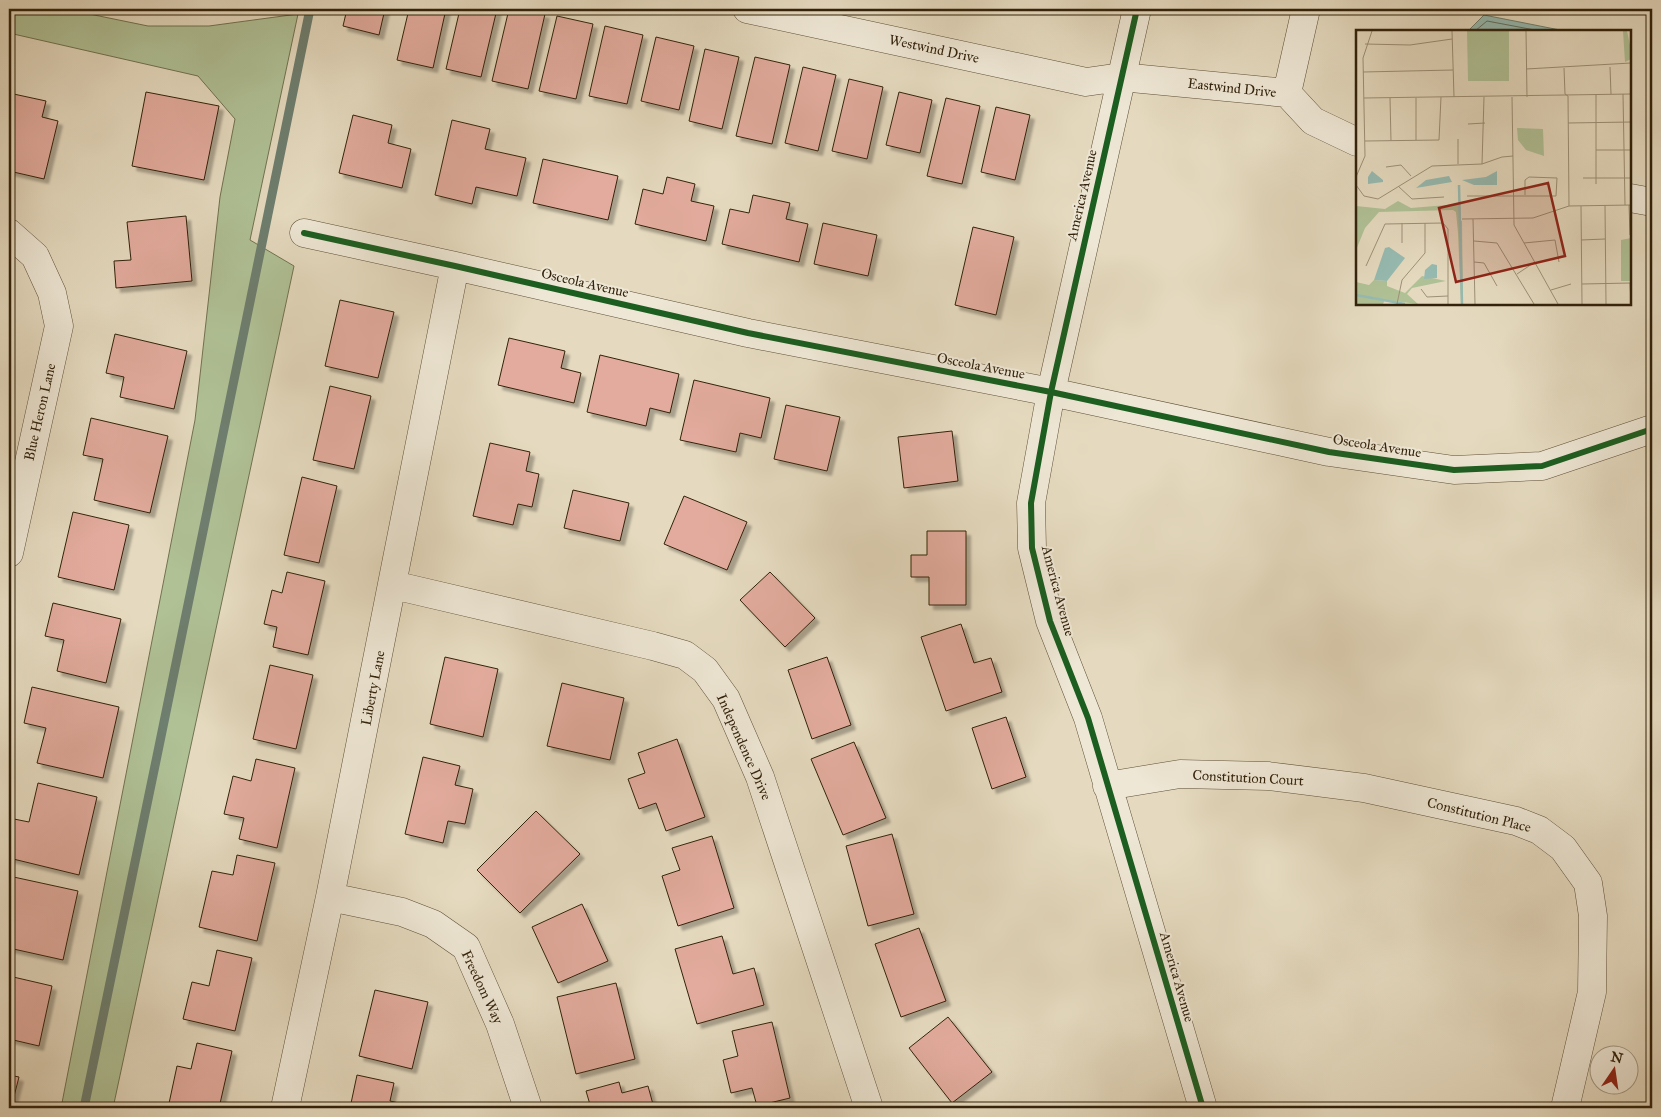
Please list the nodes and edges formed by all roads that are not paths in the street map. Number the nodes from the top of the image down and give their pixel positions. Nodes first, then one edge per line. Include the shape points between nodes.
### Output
1 (747, 9) edge
2 (1137, 9) edge
3 (1306, 9) edge
4 (1121, 76) junction
5 (1287, 93) junction
6 (1356, 142) edge
7 (1631, 198) edge
8 (1652, 202) edge
9 (9, 233) edge
10 (304, 233) dead end
11 (455, 266) junction
12 (1050, 392) junction
13 (1652, 429) edge
14 (9, 553) edge
15 (393, 586) junction
16 (1107, 786) junction
17 (1389, 794) joint
18 (330, 896) junction
19 (1194, 1106) edge
20 (284, 1108) edge
21 (528, 1108) edge
22 (869, 1108) edge
23 (1565, 1108) edge

1 - 4 street, Westwind Drive via 1086,82
2 - 4 street, America Avenue
3 - 5 street
4 - 5 street, Eastwind Drive
4 - 12 street, America Avenue
5 - 6 street, Eastwind Drive via 1313,122
7 - 8 street
9 - 14 street, Blue Heron Lane via 35,256 52,293 59,326
10 - 11 street, Osceola Avenue
11 - 12 street, Osceola Avenue via 748,333
11 - 15 street, Liberty Lane
12 - 13 street, Osceola Avenue via 1329,452 1454,470 1542,466
12 - 16 street, America Avenue via 1031,502 1032,548 1050,621 1088,718
15 - 18 street, Liberty Lane
15 - 22 street, Independence Drive via 653,646 685,655 705,670 726,699 760,777
16 - 17 street, Constitution Court via 1180,774 1268,776
16 - 19 street, America Avenue
17 - 23 street, Constitution Place via 1516,821 1540,830 1563,848 1588,883 1593,916 1592,992
18 - 20 street, Liberty Lane
18 - 21 street, Freedom Way via 402,912 433,924 466,947 500,1024

